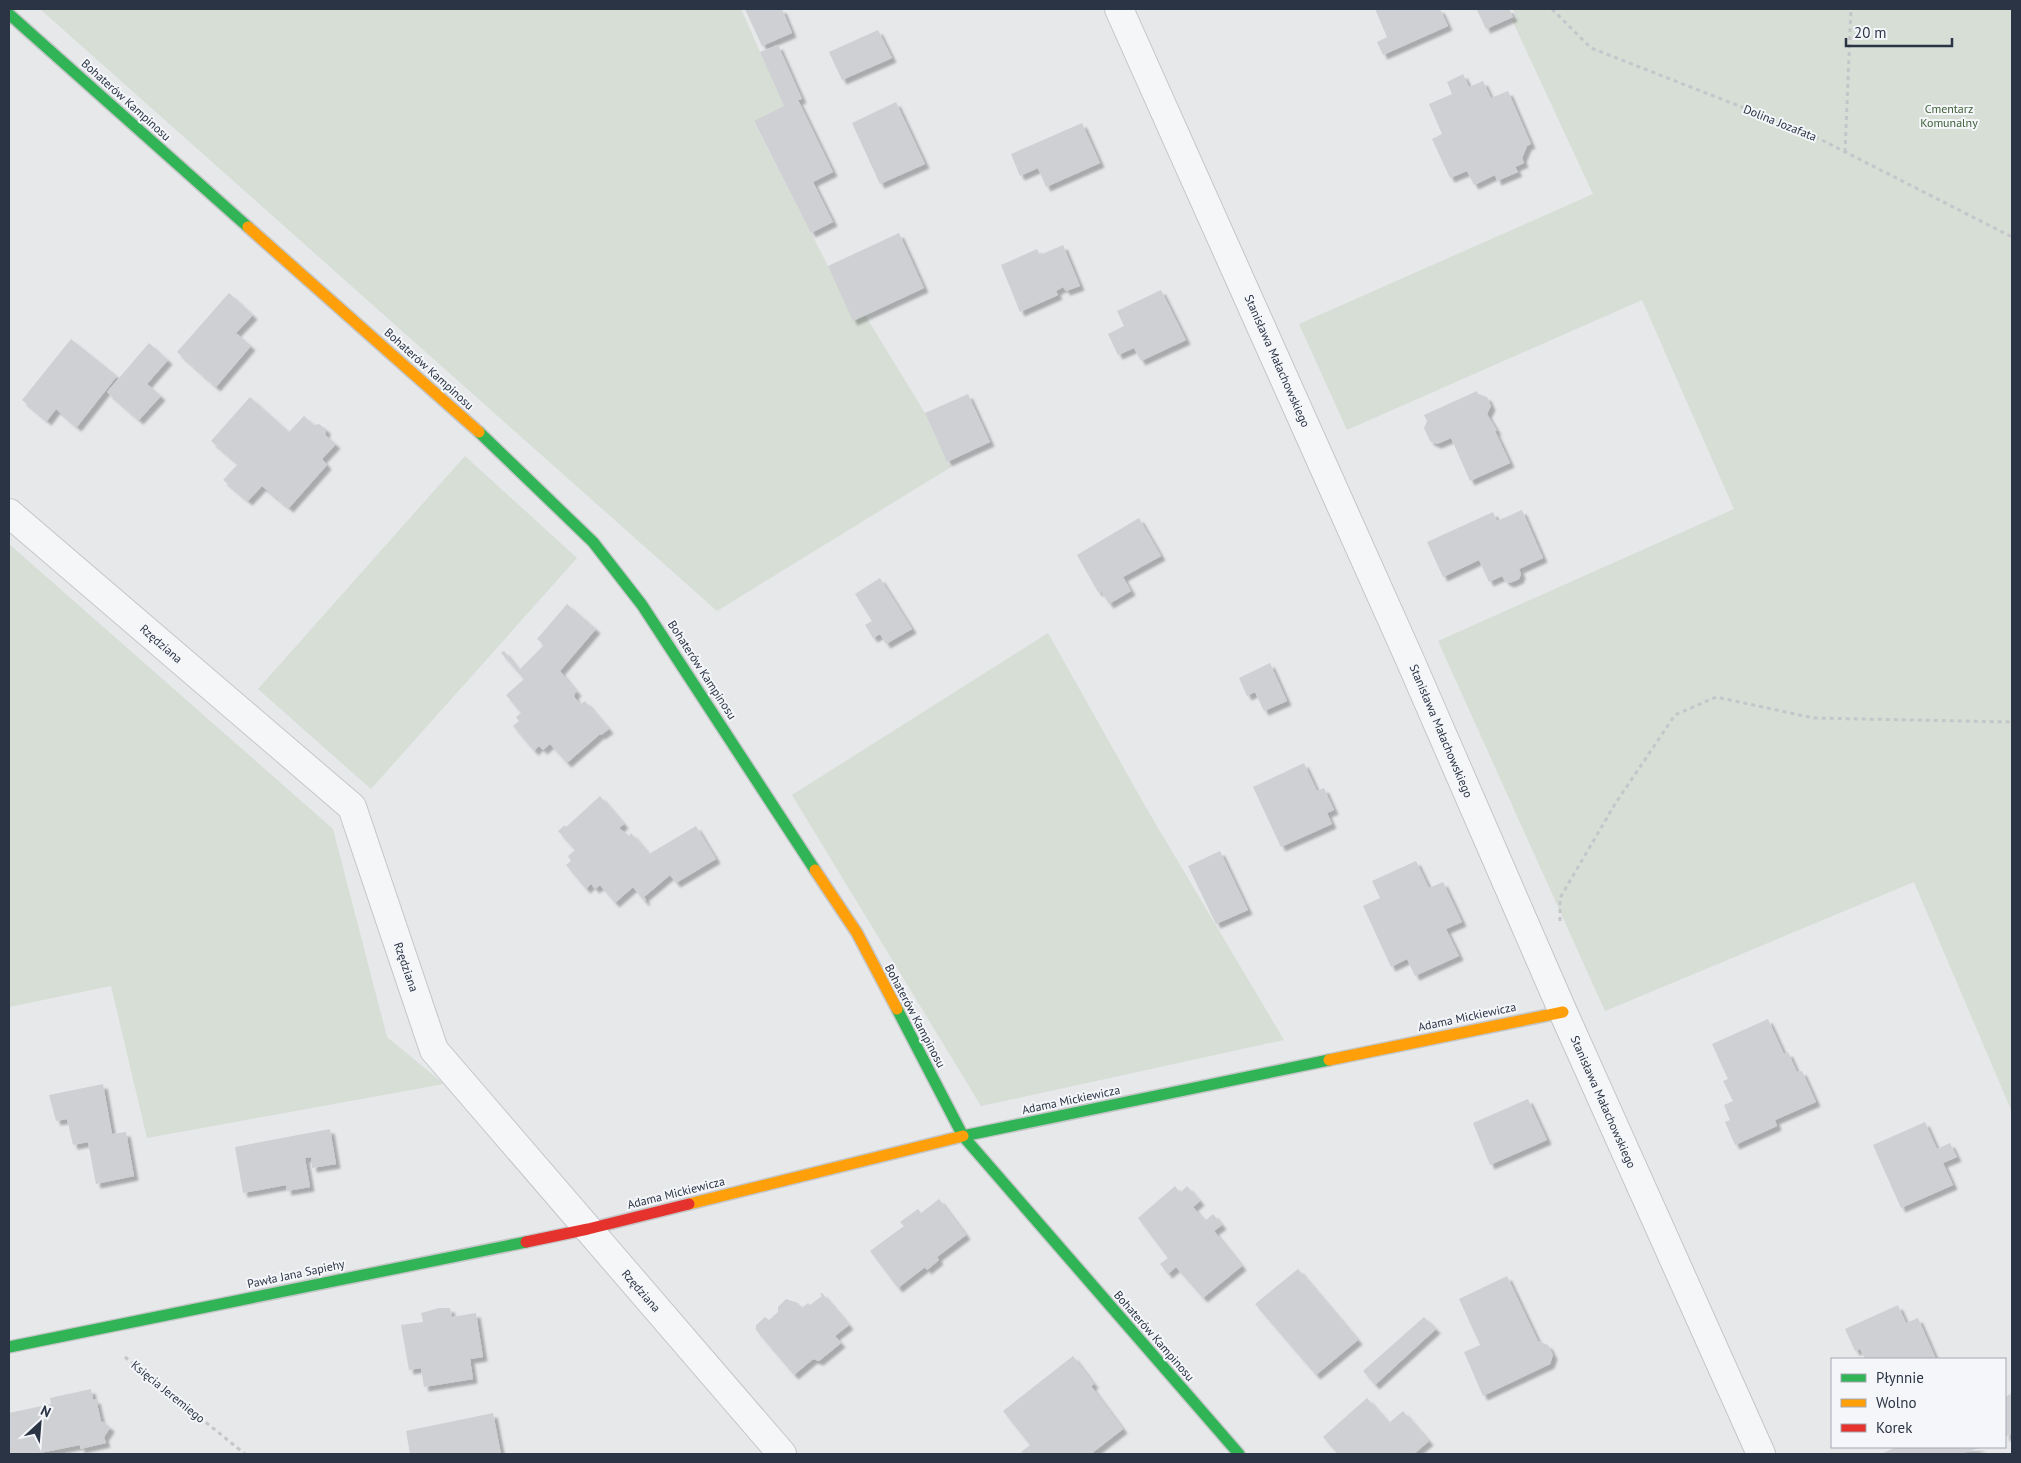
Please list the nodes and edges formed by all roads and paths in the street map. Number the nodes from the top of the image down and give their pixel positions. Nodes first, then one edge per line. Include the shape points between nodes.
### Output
1 (1119, 9) edge
2 (1552, 9) edge
3 (1851, 9) edge
4 (9, 14) edge
5 (1845, 152) junction
6 (2012, 237) edge
7 (9, 513) edge
8 (2012, 722) edge
9 (1560, 898) dead end
10 (1563, 1012) junction
11 (963, 1136) junction
12 (588, 1229) junction
13 (91, 1330) junction
14 (9, 1347) edge
15 (245, 1454) edge
16 (782, 1454) edge
17 (1238, 1454) edge
18 (1761, 1454) edge

1 - 10 street, Stanisława Małachowskiego via 1406,651
2 - 5 path, Dolina Jozafata via 1591,48 1808,133
3 - 5 path
4 - 11 street, Bohaterów Kampinosu via 499,450 593,542 642,605 856,934
5 - 6 path, Dolina Jozafata
7 - 12 street, Rzędziana via 352,807 434,1050
8 - 9 path via 1814,718 1716,697 1675,715 1614,804
10 - 11 street, Adama Mickiewicza
10 - 18 street, Stanisława Małachowskiego
11 - 12 street, Adama Mickiewicza
11 - 17 street, Bohaterów Kampinosu
12 - 13 street, Pawła Jana Sapiehy
12 - 16 street, Rzędziana
13 - 14 street, Pawła Jana Sapiehy
13 - 15 path, Księcia Jeremiego

